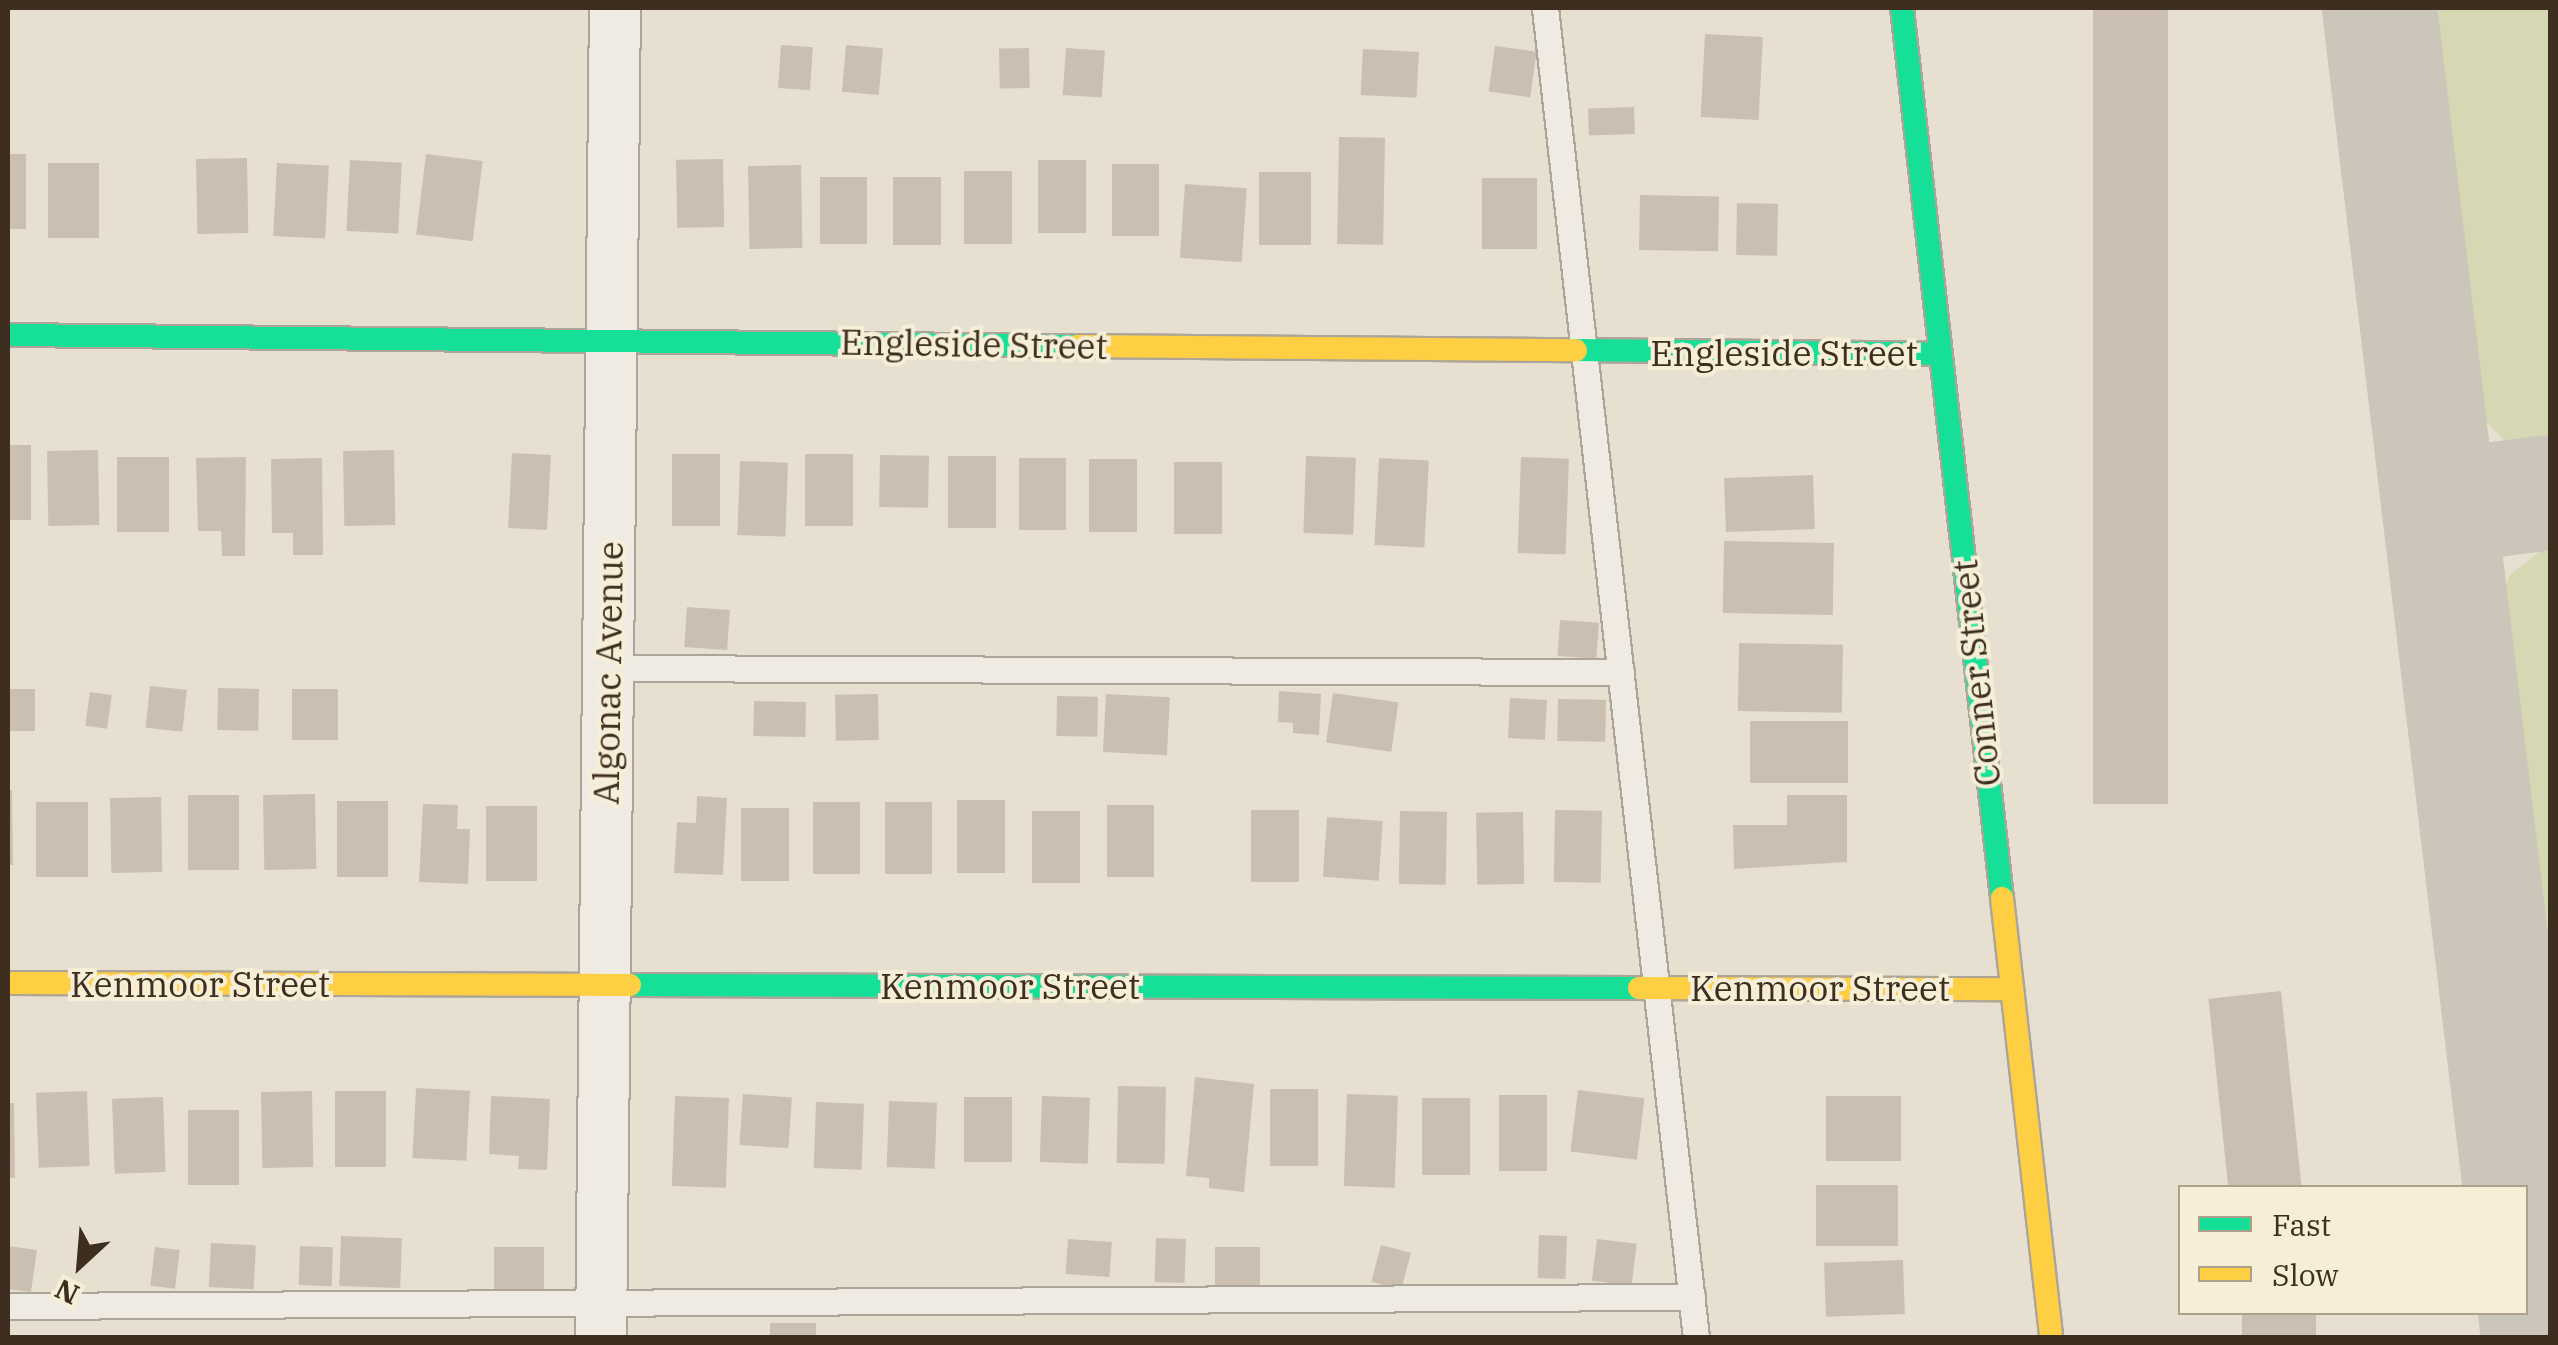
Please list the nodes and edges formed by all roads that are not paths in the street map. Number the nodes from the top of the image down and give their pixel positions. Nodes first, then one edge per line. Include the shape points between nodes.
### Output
1 (615, 8) edge
2 (1544, 8) edge
3 (1902, 8) edge
4 (8, 334) edge
5 (611, 340) junction
6 (1582, 351) junction
7 (1941, 354) junction
8 (608, 668) junction
9 (1621, 672) junction
10 (8, 983) edge
11 (605, 986) junction
12 (1659, 988) junction
13 (2012, 989) junction
14 (1692, 1297) junction
15 (8, 1306) edge
16 (602, 1320) edge
17 (1696, 1338) edge
18 (2051, 1338) edge

1 - 5 street, Algonac Avenue
2 - 6 lane
3 - 7 street, Conner Street
4 - 5 street, Engleside Street
5 - 6 street, Engleside Street
5 - 8 street, Algonac Avenue
6 - 7 street, Engleside Street
6 - 9 lane
7 - 13 street, Conner Street
8 - 9 lane
8 - 11 street, Algonac Avenue
9 - 12 lane
10 - 11 street, Kenmoor Street
11 - 12 street, Kenmoor Street
11 - 16 street, Algonac Avenue
12 - 13 street, Kenmoor Street
12 - 14 lane
13 - 18 street, Conner Street
14 - 16 lane
14 - 17 lane
15 - 16 lane

